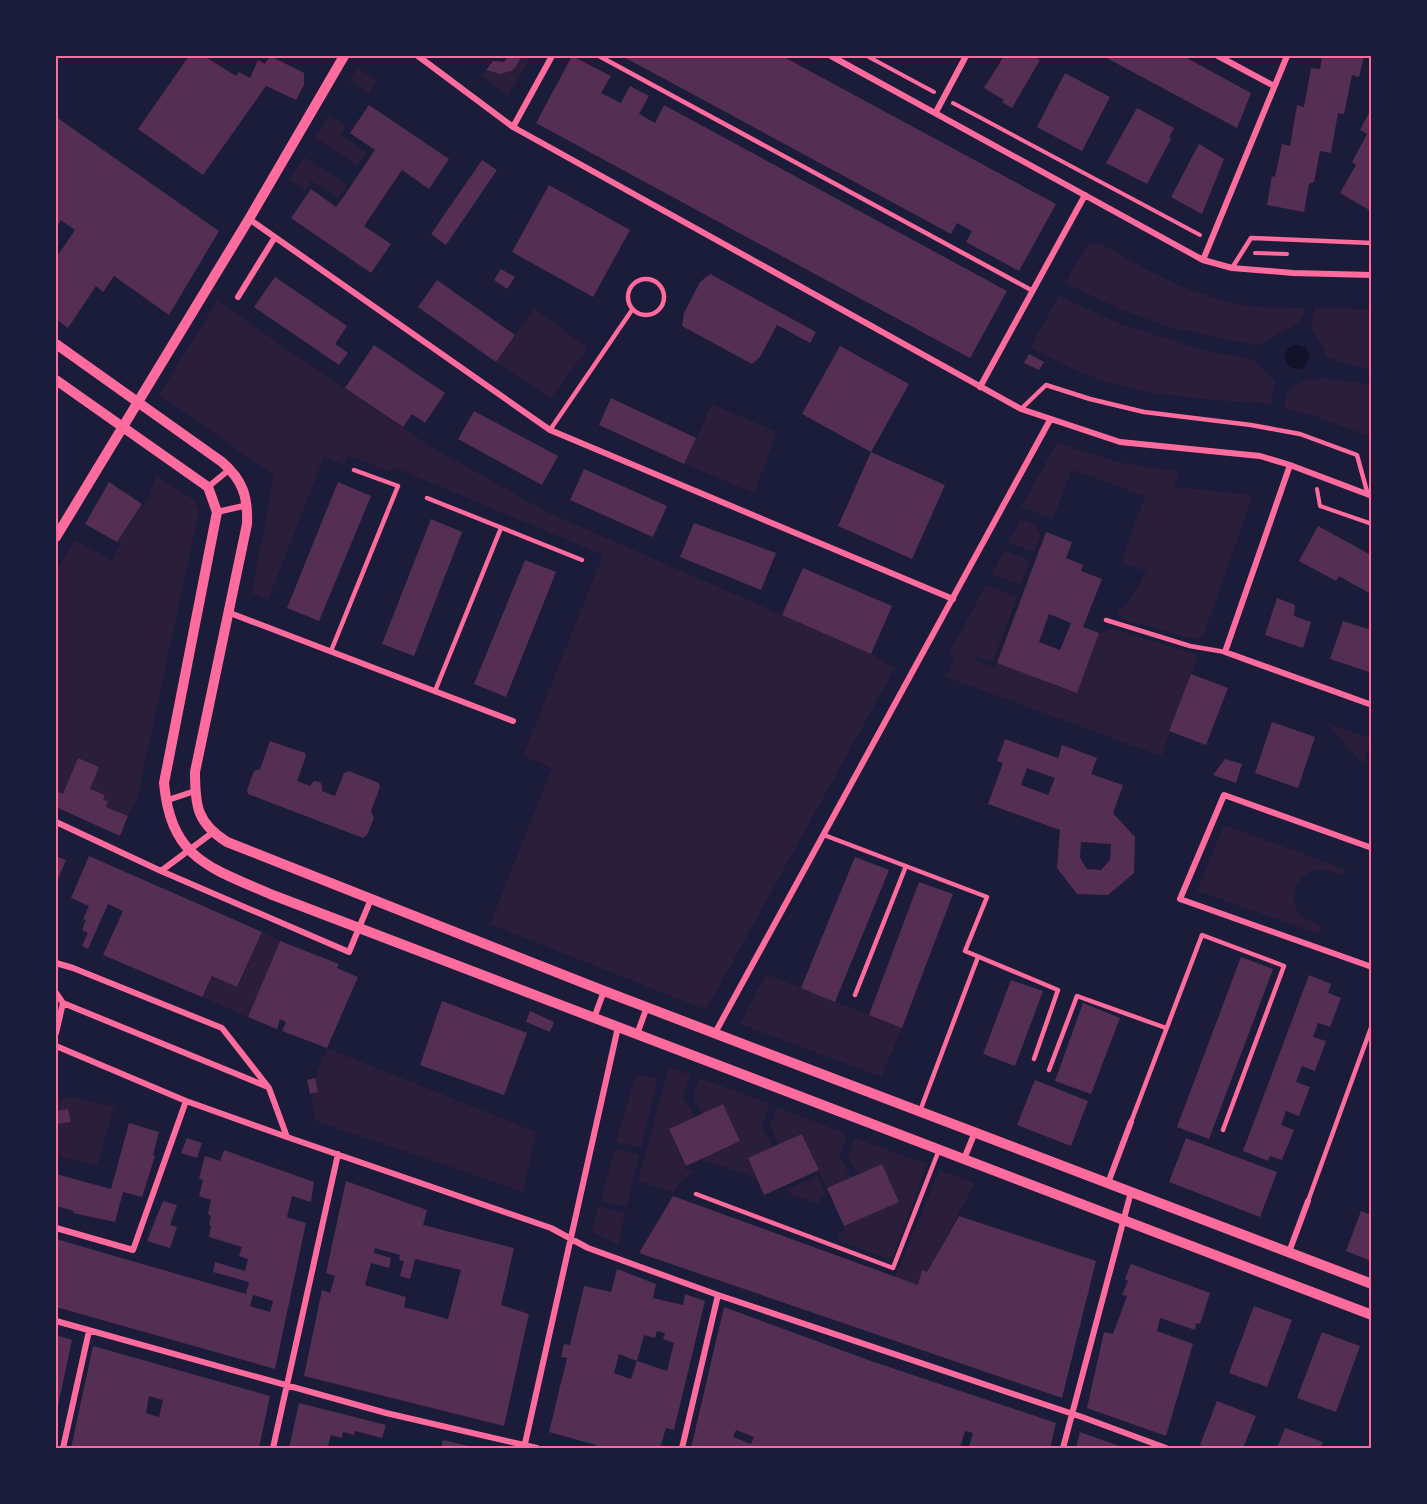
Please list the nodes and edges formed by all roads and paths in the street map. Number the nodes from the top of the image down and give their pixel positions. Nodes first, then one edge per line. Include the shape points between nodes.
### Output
1 (344, 56) edge
2 (418, 56) edge
3 (552, 56) edge
4 (599, 56) edge
5 (831, 56) edge
6 (867, 56) edge
7 (966, 56) edge
8 (1218, 56) edge
9 (1287, 56) edge
10 (1274, 86) junction
11 (944, 97) junction
12 (936, 112) junction
13 (513, 127) junction
14 (1086, 195) junction
15 (249, 219) junction
16 (275, 237) junction
17 (1212, 241) junction
18 (1371, 243) edge
19 (1242, 253) junction
20 (1292, 254) dead end
21 (1203, 260) junction
22 (1232, 268) junction
23 (1371, 275) edge
24 (1032, 291) junction
25 (238, 297) dead end
26 (632, 310) junction
27 (56, 344) edge
28 (56, 380) edge
29 (980, 387) junction
30 (137, 401) junction
31 (1021, 409) junction
32 (1050, 420) junction
33 (122, 426) junction
34 (550, 430) junction
35 (1290, 465) junction
36 (230, 469) junction
37 (354, 470) dead end
38 (208, 487) junction
39 (1316, 487) dead end
40 (1370, 496) edge
41 (427, 498) dead end
42 (248, 506) junction
43 (217, 512) junction
44 (1371, 524) edge
45 (501, 528) junction
46 (56, 537) edge
47 (582, 560) dead end
48 (953, 599) junction
49 (230, 613) junction
50 (1106, 620) dead end
51 (331, 651) junction
52 (1225, 652) junction
53 (435, 691) junction
54 (1371, 705) edge
55 (513, 721) dead end
56 (195, 791) junction
57 (165, 801) junction
58 (56, 822) edge
59 (212, 833) junction
60 (824, 835) junction
61 (1371, 846) edge
62 (188, 849) junction
63 (906, 866) junction
64 (161, 871) junction
65 (371, 899) junction
66 (360, 928) junction
67 (978, 957) junction
68 (56, 963) edge
69 (1371, 967) edge
70 (604, 991) junction
71 (56, 993) edge
72 (855, 995) dead end
73 (63, 1003) junction
74 (647, 1007) junction
75 (594, 1018) junction
76 (1371, 1025) edge
77 (618, 1027) junction
78 (1166, 1028) junction
79 (56, 1033) edge
80 (715, 1033) junction
81 (637, 1034) junction
82 (56, 1046) edge
83 (1034, 1059) dead end
84 (1049, 1070) dead end
85 (269, 1088) junction
86 (186, 1101) junction
87 (920, 1111) junction
88 (1131, 1122) joint
89 (1223, 1130) dead end
90 (975, 1132) junction
91 (287, 1137) junction
92 (939, 1150) junction
93 (338, 1154) junction
94 (964, 1159) junction
95 (1108, 1183) junction
96 (1131, 1192) junction
97 (696, 1194) dead end
98 (1308, 1201) joint
99 (1123, 1220) junction
100 (56, 1228) edge
101 (570, 1238) junction
102 (1289, 1252) junction
103 (1371, 1284) edge
104 (718, 1294) junction
105 (1371, 1315) edge
106 (56, 1321) edge
107 (88, 1331) junction
108 (286, 1385) junction
109 (1072, 1414) junction
110 (524, 1447) edge
111 (63, 1449) edge
112 (273, 1449) edge
113 (537, 1449) edge
114 (682, 1449) edge
115 (1063, 1449) edge
116 (1166, 1449) edge

1 - 15 street
2 - 13 street
3 - 13 street
4 - 24 lane
5 - 12 street
6 - 11 path
7 - 11 street
8 - 10 street
9 - 10 street
10 - 17 street
11 - 12 street
11 - 17 path
12 - 14 street
13 - 29 street
14 - 21 street
14 - 24 street
15 - 16 street
15 - 30 street
16 - 25 street
16 - 34 street
17 - 21 street
18 - 19 lane via 1251,238
19 - 20 path
19 - 22 lane
21 - 22 street
22 - 23 street
24 - 29 street
26 - 26 lane via 640,315 658,310 664,292 659,284 650,279 633,284 628,292
26 - 34 lane
27 - 30 street
28 - 33 street
29 - 31 street
30 - 33 street
30 - 36 street
31 - 32 street
31 - 40 lane via 1046,385 1144,412 1300,434 1357,455
32 - 35 street via 1120,442 1260,456
32 - 48 street
33 - 38 street
33 - 46 street
34 - 48 street
35 - 40 street
35 - 52 street
36 - 38 street
36 - 42 street via 239,480
37 - 51 lane via 398,486
38 - 43 street
39 - 44 path via 1320,506
41 - 45 lane
42 - 43 street
42 - 49 street
43 - 57 street via 167,763
45 - 47 lane
45 - 53 lane
48 - 60 street
49 - 51 street
49 - 56 street via 195,772
50 - 52 lane via 1190,646
51 - 53 street
52 - 54 street
53 - 55 street
56 - 57 street
56 - 59 street via 203,821
57 - 62 street via 176,834
58 - 64 street
59 - 62 street
59 - 65 street
60 - 63 lane
60 - 80 street
61 - 69 street via 1224,795 1180,899
62 - 64 street
62 - 66 street via 217,871
63 - 67 lane via 987,897 965,951
63 - 72 lane
64 - 66 street via 349,952
65 - 66 street
65 - 70 street
66 - 75 street
67 - 83 lane via 1058,990
67 - 87 lane
68 - 85 street via 222,1028
70 - 74 street
70 - 75 street
71 - 73 street
73 - 79 street
73 - 85 street
74 - 80 street
74 - 81 street
75 - 77 street
76 - 98 lane
77 - 81 street
77 - 101 street
78 - 84 lane via 1077,996
78 - 88 lane
78 - 89 lane via 1202,935 1284,966
80 - 87 street
81 - 92 street
82 - 86 street
85 - 91 street
86 - 91 street
86 - 100 street via 133,1250
87 - 90 street
88 - 95 street
90 - 94 street
90 - 95 street
91 - 93 street
92 - 94 street
92 - 97 lane via 893,1268
93 - 101 street
93 - 108 street
94 - 99 street
95 - 96 street
96 - 99 street
96 - 102 street
98 - 102 street
99 - 105 street
99 - 109 street
101 - 104 street
101 - 110 street
102 - 103 street
104 - 109 street
104 - 114 street
106 - 107 street
107 - 108 street
107 - 111 street
108 - 110 street
108 - 112 street
109 - 115 street
109 - 116 street
110 - 113 street

